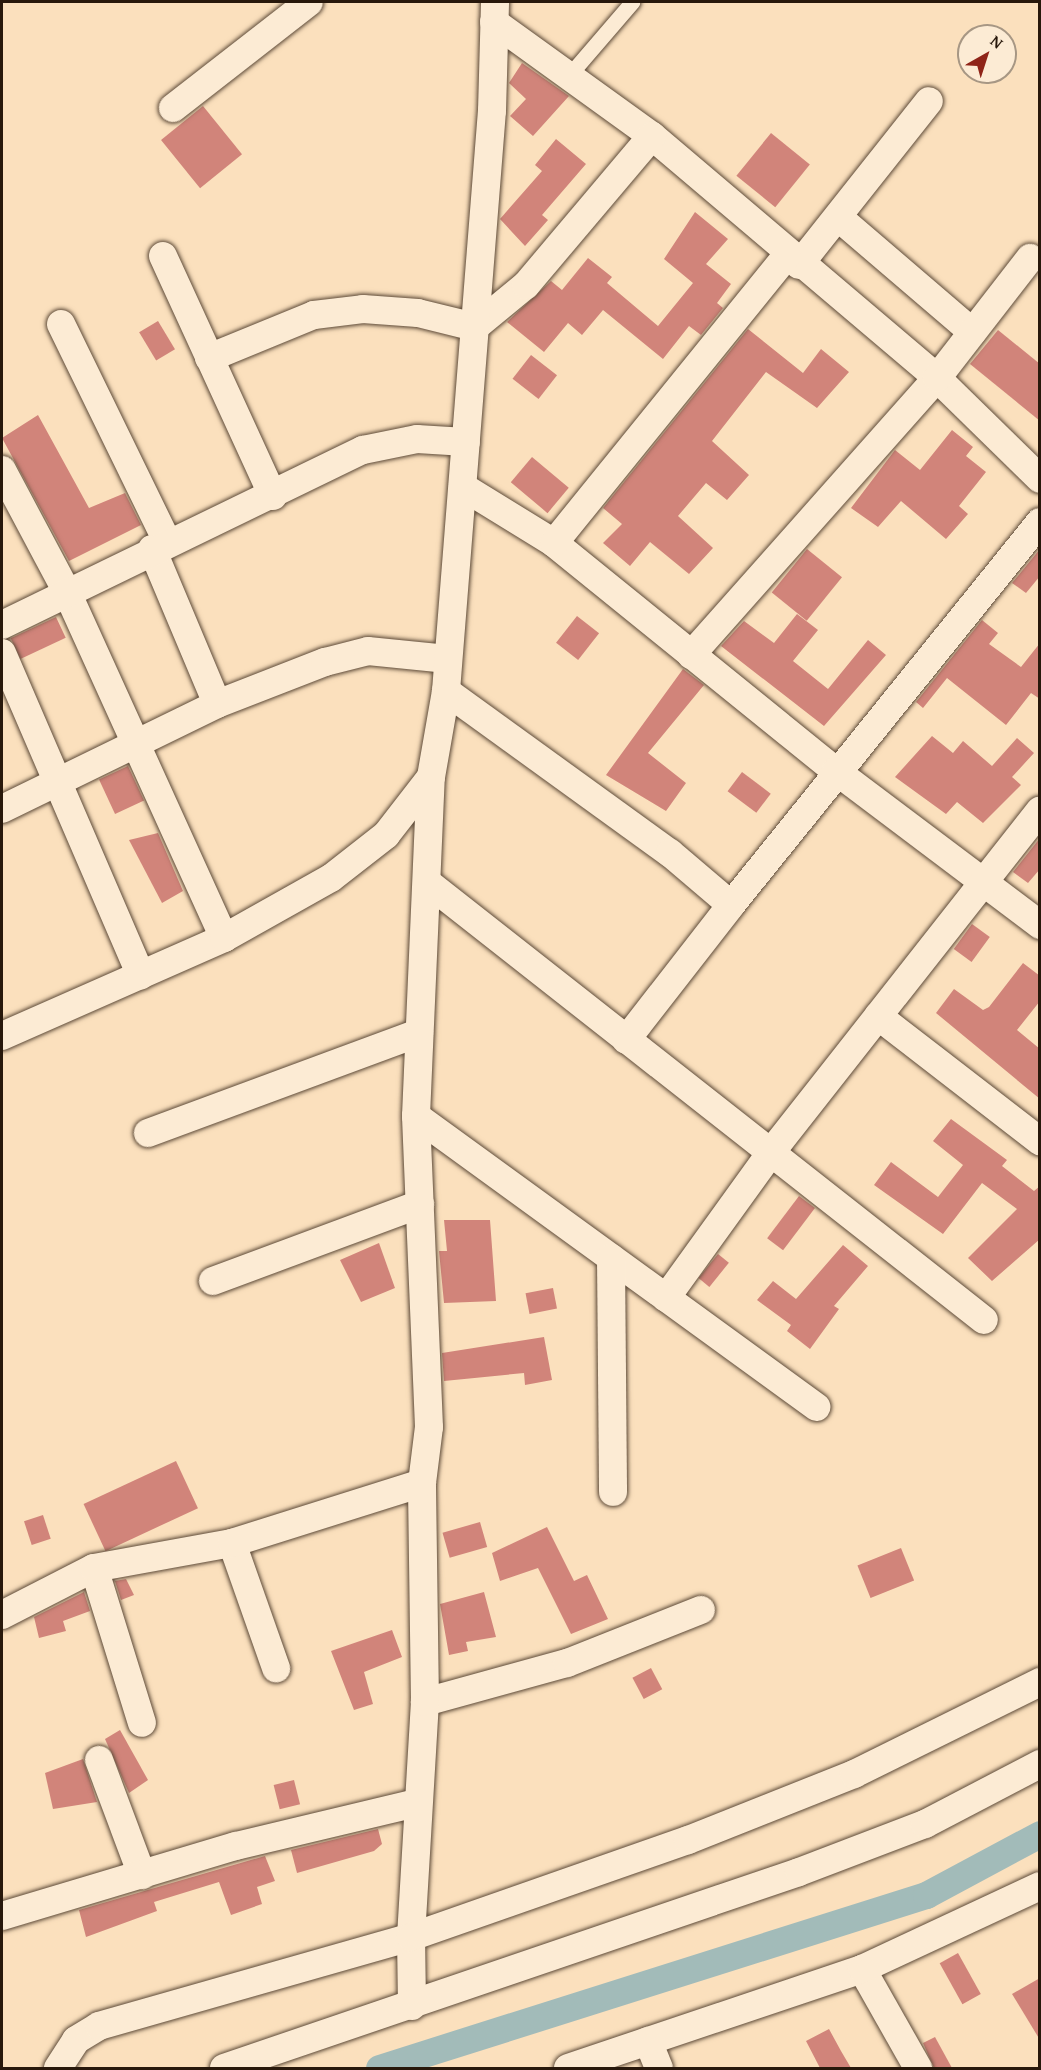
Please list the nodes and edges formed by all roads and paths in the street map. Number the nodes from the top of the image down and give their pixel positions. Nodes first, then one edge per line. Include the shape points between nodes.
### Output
1 (309, 2) edge
2 (632, 2) edge
3 (495, 12) edge
4 (571, 73) junction
5 (929, 101) dead end
6 (173, 108) dead end
7 (652, 136) junction
8 (838, 217) junction
9 (163, 256) dead end
10 (1030, 258) dead end
11 (793, 260) junction
12 (61, 324) dead end
13 (475, 327) junction
14 (972, 332) junction
15 (209, 358) junction
16 (937, 378) junction
17 (466, 442) junction
18 (2, 470) edge
19 (1040, 479) edge
20 (463, 487) junction
21 (273, 496) junction
22 (1040, 522) edge
23 (554, 543) junction
24 (160, 546) junction
25 (67, 592) junction
26 (2, 625) edge
27 (2, 653) edge
28 (691, 655) junction
29 (448, 659) junction
30 (446, 691) junction
31 (217, 704) junction
32 (136, 741) junction
33 (836, 771) junction
34 (431, 777) junction
35 (60, 779) junction
36 (2, 809) edge
37 (1040, 811) edge
38 (983, 881) junction
39 (428, 883) junction
40 (731, 904) junction
41 (1040, 925) edge
42 (224, 938) junction
43 (141, 975) junction
44 (878, 1017) junction
45 (419, 1033) junction
46 (2, 1036) edge
47 (626, 1040) junction
48 (416, 1116) junction
49 (148, 1133) dead end
50 (1040, 1141) edge
51 (772, 1151) junction
52 (420, 1204) junction
53 (611, 1258) junction
54 (213, 1281) dead end
55 (666, 1298) junction
56 (984, 1320) dead end
57 (816, 1407) dead end
58 (422, 1483) junction
59 (613, 1492) dead end
60 (232, 1543) junction
61 (94, 1568) junction
62 (701, 1610) dead end
63 (2, 1614) edge
64 (276, 1668) dead end
65 (1040, 1682) edge
66 (425, 1702) junction
67 (142, 1723) dead end
68 (99, 1760) dead end
69 (1040, 1764) edge
70 (417, 1803) junction
71 (142, 1875) junction
72 (1040, 1886) edge
73 (2, 1916) edge
74 (411, 1937) junction
75 (862, 1969) junction
76 (412, 2006) junction
77 (648, 2041) junction
78 (58, 2068) edge
79 (224, 2068) edge
80 (568, 2068) edge
81 (660, 2068) edge
82 (918, 2068) edge

1 - 6 street
2 - 4 lane
3 - 4 street
3 - 13 street
4 - 7 street
5 - 8 street
7 - 11 street
7 - 13 street via 534,276
8 - 11 street
8 - 14 street
9 - 15 street
10 - 14 street
11 - 16 street
11 - 23 street
12 - 24 street
13 - 15 street via 418,313 363,309 314,315
13 - 17 street
14 - 16 street
15 - 21 street
16 - 19 street
16 - 28 street
17 - 20 street
17 - 21 street via 417,439 363,450
18 - 25 street
20 - 23 street
20 - 29 street
21 - 24 street
22 - 33 street
23 - 28 street
24 - 25 street
24 - 31 street
25 - 26 street
25 - 32 street
27 - 35 street
28 - 33 street
29 - 30 street
29 - 31 street via 368,651 325,662
30 - 34 street
30 - 40 street via 670,853
31 - 32 street
32 - 35 street
32 - 42 street
33 - 38 street
33 - 40 street
34 - 39 street
34 - 42 street via 386,835 362,856
35 - 36 street
35 - 43 street
37 - 38 street
38 - 41 street
38 - 44 street
39 - 45 street
39 - 47 street
40 - 47 street
42 - 43 street
43 - 46 street
44 - 50 street
44 - 51 street
45 - 48 street
45 - 49 street
47 - 51 street
48 - 52 street
48 - 53 street
51 - 55 street
51 - 56 street
52 - 54 street
52 - 58 street via 429,1427
53 - 55 street
53 - 59 street
55 - 57 street
58 - 60 street
58 - 66 street
60 - 61 street
60 - 64 street
61 - 63 street
61 - 67 street
62 - 66 street via 567,1663
65 - 74 street via 854,1774 688,1840
66 - 70 street
68 - 71 street
69 - 76 street via 925,1824
70 - 71 street via 236,1846
70 - 74 street
71 - 73 street
72 - 75 street
74 - 76 street
74 - 78 street via 99,2026 76,2040
75 - 77 street
75 - 82 street
76 - 79 street
77 - 80 street
77 - 81 street

